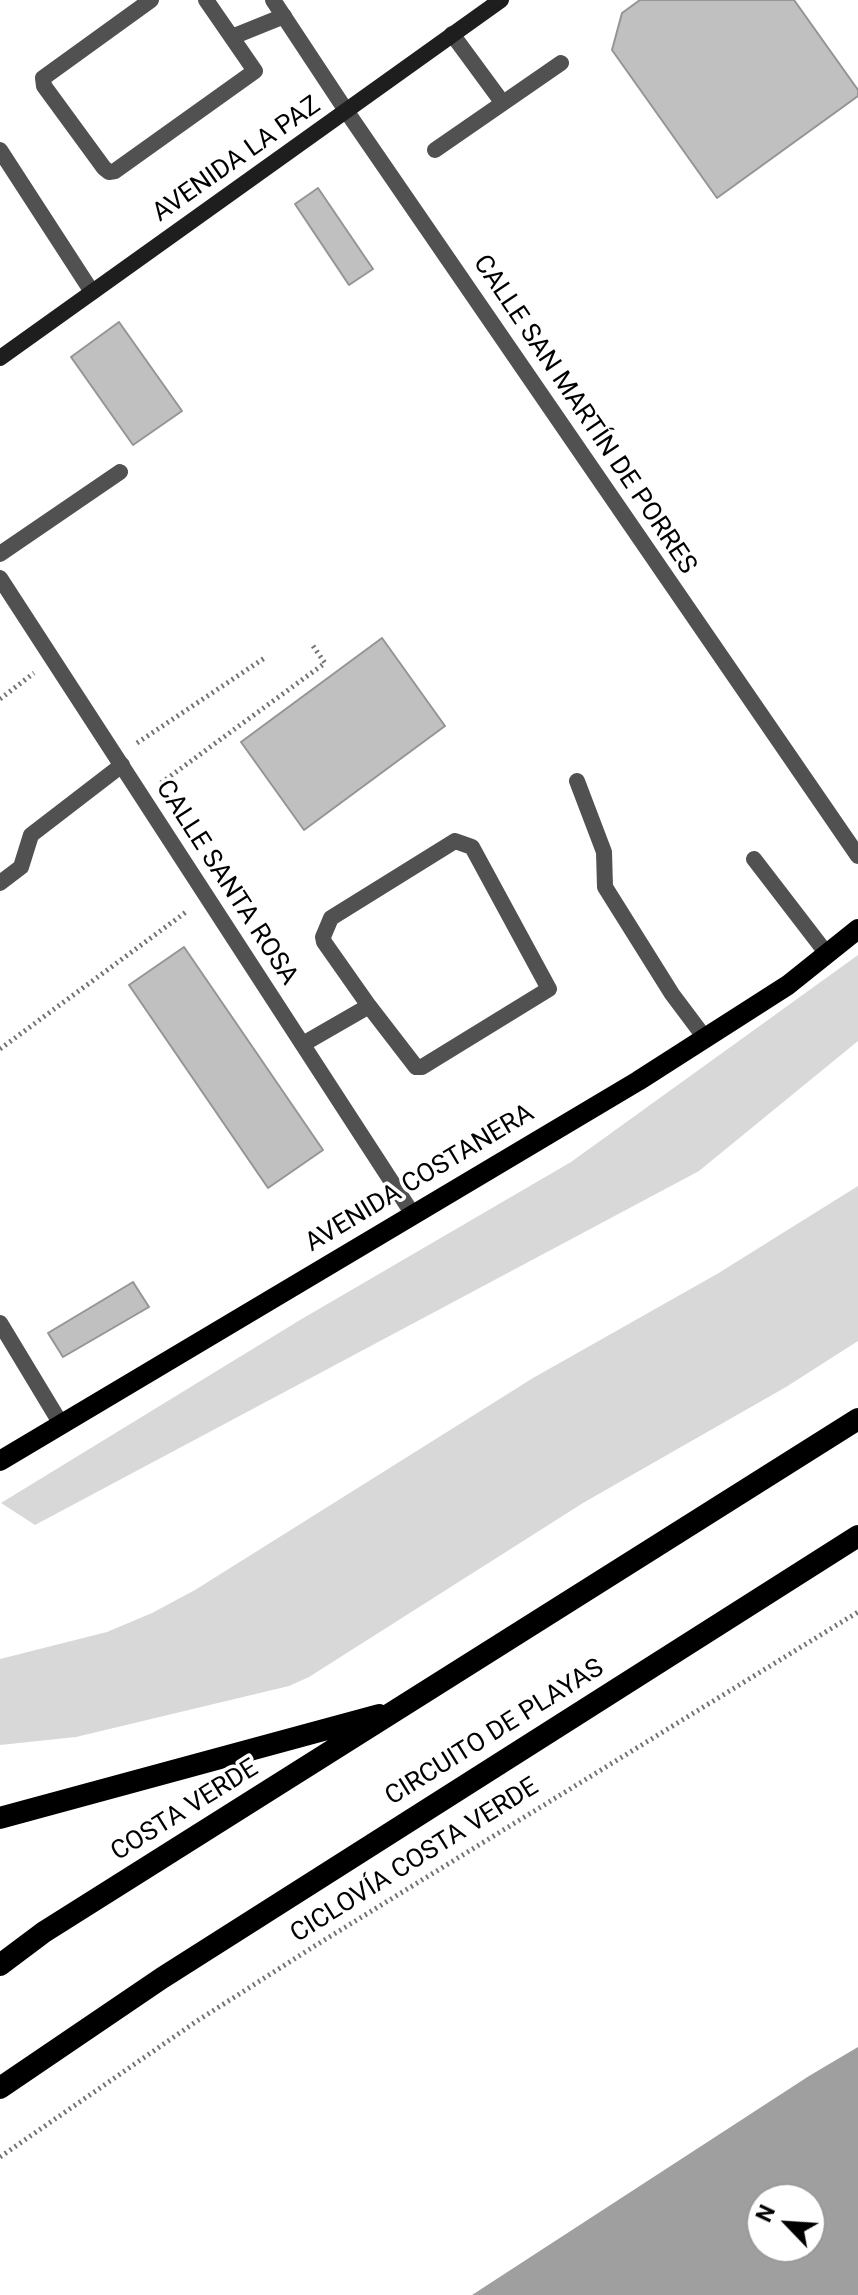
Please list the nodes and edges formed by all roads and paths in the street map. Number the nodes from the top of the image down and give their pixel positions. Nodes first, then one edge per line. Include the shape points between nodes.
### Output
1 (151, 0) edge
2 (206, 0) edge
3 (273, 0) edge
4 (501, 0) edge
5 (284, 16) junction
6 (452, 34) junction
7 (232, 37) junction
8 (561, 63) dead end
9 (502, 102) junction
10 (347, 112) junction
11 (0, 150) edge
12 (435, 150) dead end
13 (92, 292) junction
14 (0, 358) edge
15 (120, 472) dead end
16 (0, 554) edge
17 (0, 578) edge
18 (313, 646) dead end
19 (266, 657) dead end
20 (52, 660) junction
21 (0, 699) edge
22 (119, 761) junction
23 (577, 781) dead end
24 (142, 797) junction
25 (858, 856) edge
26 (754, 859) dead end
27 (0, 883) edge
28 (207, 897) junction
29 (858, 929) edge
30 (827, 954) junction
31 (369, 1006) junction
32 (705, 1038) junction
33 (303, 1044) junction
34 (0, 1049) edge
35 (412, 1213) junction
36 (0, 1323) edge
37 (858, 1419) edge
38 (61, 1424) junction
39 (0, 1461) edge
40 (858, 1536) edge
41 (858, 1612) edge
42 (403, 1708) junction
43 (0, 1818) edge
44 (0, 1965) edge
45 (0, 2088) edge
46 (0, 2157) edge

1 - 7 street via 43,78 109,172 255,71
2 - 7 street
3 - 5 street, CALLE SAN MARTÍN DE PORRES
4 - 6 main road, AVENIDA LA PAZ
5 - 7 street
5 - 10 street, CALLE SAN MARTÍN DE PORRES
6 - 9 street
6 - 10 main road, AVENIDA LA PAZ
8 - 9 street
9 - 12 street
10 - 13 main road, AVENIDA LA PAZ
10 - 25 street, CALLE SAN MARTÍN DE PORRES
11 - 13 street
13 - 14 main road, AVENIDA LA PAZ
15 - 16 street
17 - 20 street, CALLE SANTA ROSA
18 - 24 path via 325,663
19 - 22 path
20 - 21 path
20 - 22 street, CALLE SANTA ROSA
22 - 24 street, CALLE SANTA ROSA
22 - 27 street via 31,835 21,867
23 - 32 street via 604,852 605,887
24 - 28 street, CALLE SANTA ROSA
26 - 30 street
28 - 33 street, CALLE SANTA ROSA
28 - 34 path
29 - 30 main road, AVENIDA COSTANERA
30 - 32 main road, AVENIDA COSTANERA
31 - 31 street via 419,1068 548,991 469,844 455,841 326,924 324,942
31 - 33 street
32 - 35 main road, AVENIDA COSTANERA
33 - 35 street, CALLE SANTA ROSA
35 - 38 main road, AVENIDA COSTANERA
36 - 38 street
37 - 42 highway
38 - 39 main road, AVENIDA COSTANERA
40 - 45 highway, CIRCUITO DE PLAYAS via 162,1978
41 - 46 path, CICLOVÍA COSTA VERDE via 300,1955
42 - 43 highway
42 - 44 highway, COSTA VERDE via 44,1932

